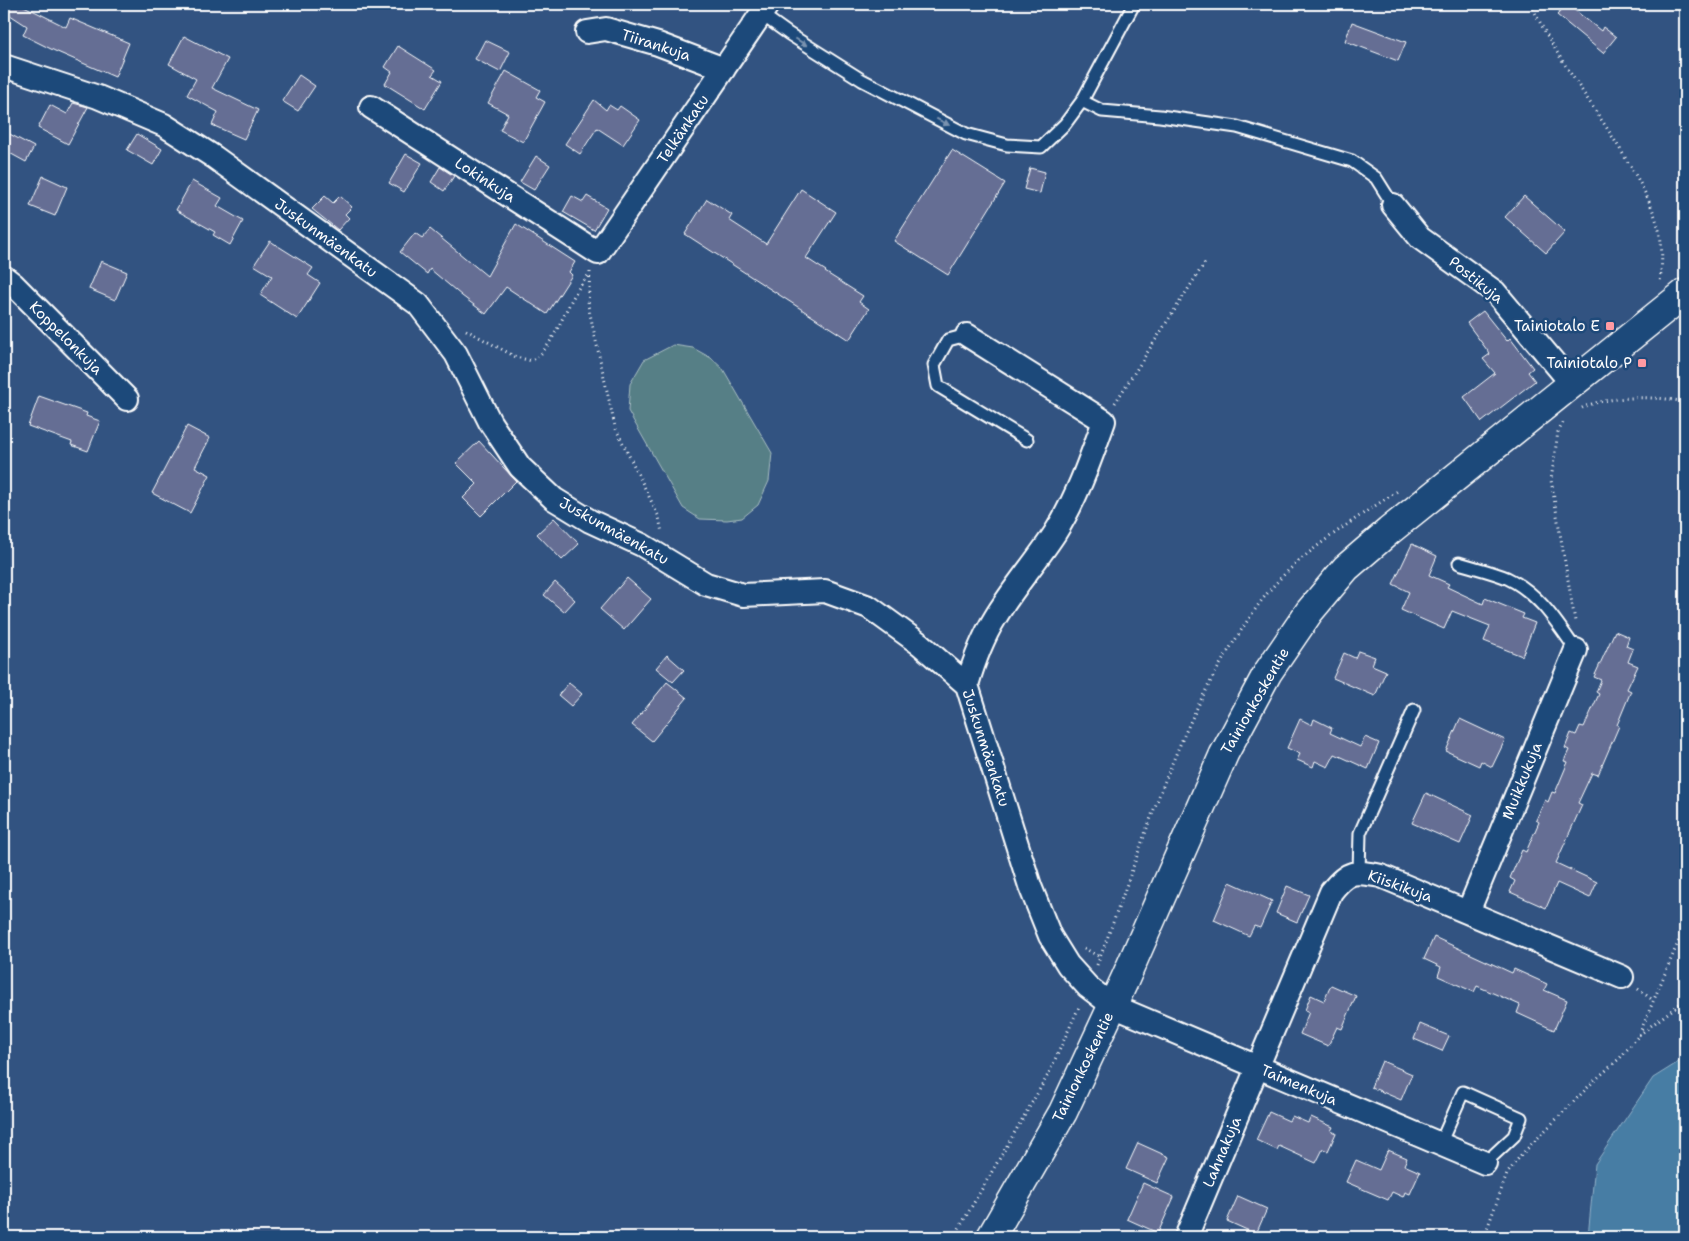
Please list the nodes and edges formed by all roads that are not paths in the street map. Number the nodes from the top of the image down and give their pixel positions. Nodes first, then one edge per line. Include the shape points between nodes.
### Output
1 (1134, 4) edge
2 (764, 9) edge
3 (587, 32) dead end
4 (4, 66) edge
5 (724, 69) junction
6 (1082, 101) junction
7 (372, 107) dead end
8 (1393, 206) joint
9 (598, 253) joint
10 (4, 277) edge
11 (1685, 293) edge
12 (968, 334) joint
13 (1576, 396) junction
14 (127, 399) dead end
15 (1027, 440) dead end
16 (1459, 563) dead end
17 (1576, 650) joint
18 (967, 685) junction
19 (1414, 710) dead end
20 (1359, 872) junction
21 (1468, 912) junction
22 (1622, 977) dead end
23 (1113, 1006) junction
24 (1257, 1067) junction
25 (1440, 1144) junction
26 (1484, 1163) joint
27 (991, 1237) edge
28 (1186, 1237) edge

1 - 6 lane
2 - 5 street, Telkänkatu
2 -> 6 lane via 790,34 862,80 966,134 1007,145 1041,147 1065,124
3 - 5 street, Tiirankuja via 606,29
4 - 18 street, Juskunmäenkatu via 98,97 164,125 214,157 418,304 456,354 490,422 520,467 554,499 590,521 642,545 706,584 743,595 825,591 869,607 920,644
5 - 9 street, Telkänkatu
6 - 8 lane via 1102,112 1237,127 1352,161 1376,178
7 - 9 street, Lokinkuja
8 - 13 street, Postikuja via 1420,238 1495,292
10 - 14 street, Koppelonkuja
11 - 13 street, Tainionkoskentie
12 - 15 lane via 948,340 934,365 938,386
12 - 18 street via 1104,421 1069,510 995,618 981,643
13 - 23 street, Tainionkoskentie via 1389,530 1346,568 1309,612 1268,672 1224,754
16 - 17 lane via 1508,578 1533,594
17 - 21 street, Muikkukuja
18 - 23 street, Juskunmäenkatu via 1030,886 1050,936 1068,965 1088,987
19 - 20 lane via 1360,833
20 - 21 street, Kiiskikuja via 1381,876
20 - 24 street, Kiiskikuja via 1341,879 1331,892
21 - 22 street, Kiiskikuja
23 - 24 street, Taimenkuja
23 - 27 street, Tainionkoskentie via 1063,1112
24 - 25 street, Taimenkuja
24 - 28 street, Lahnakuja
25 - 26 street, Taimenkuja
25 - 26 lane via 1463,1092 1521,1118 1514,1136

